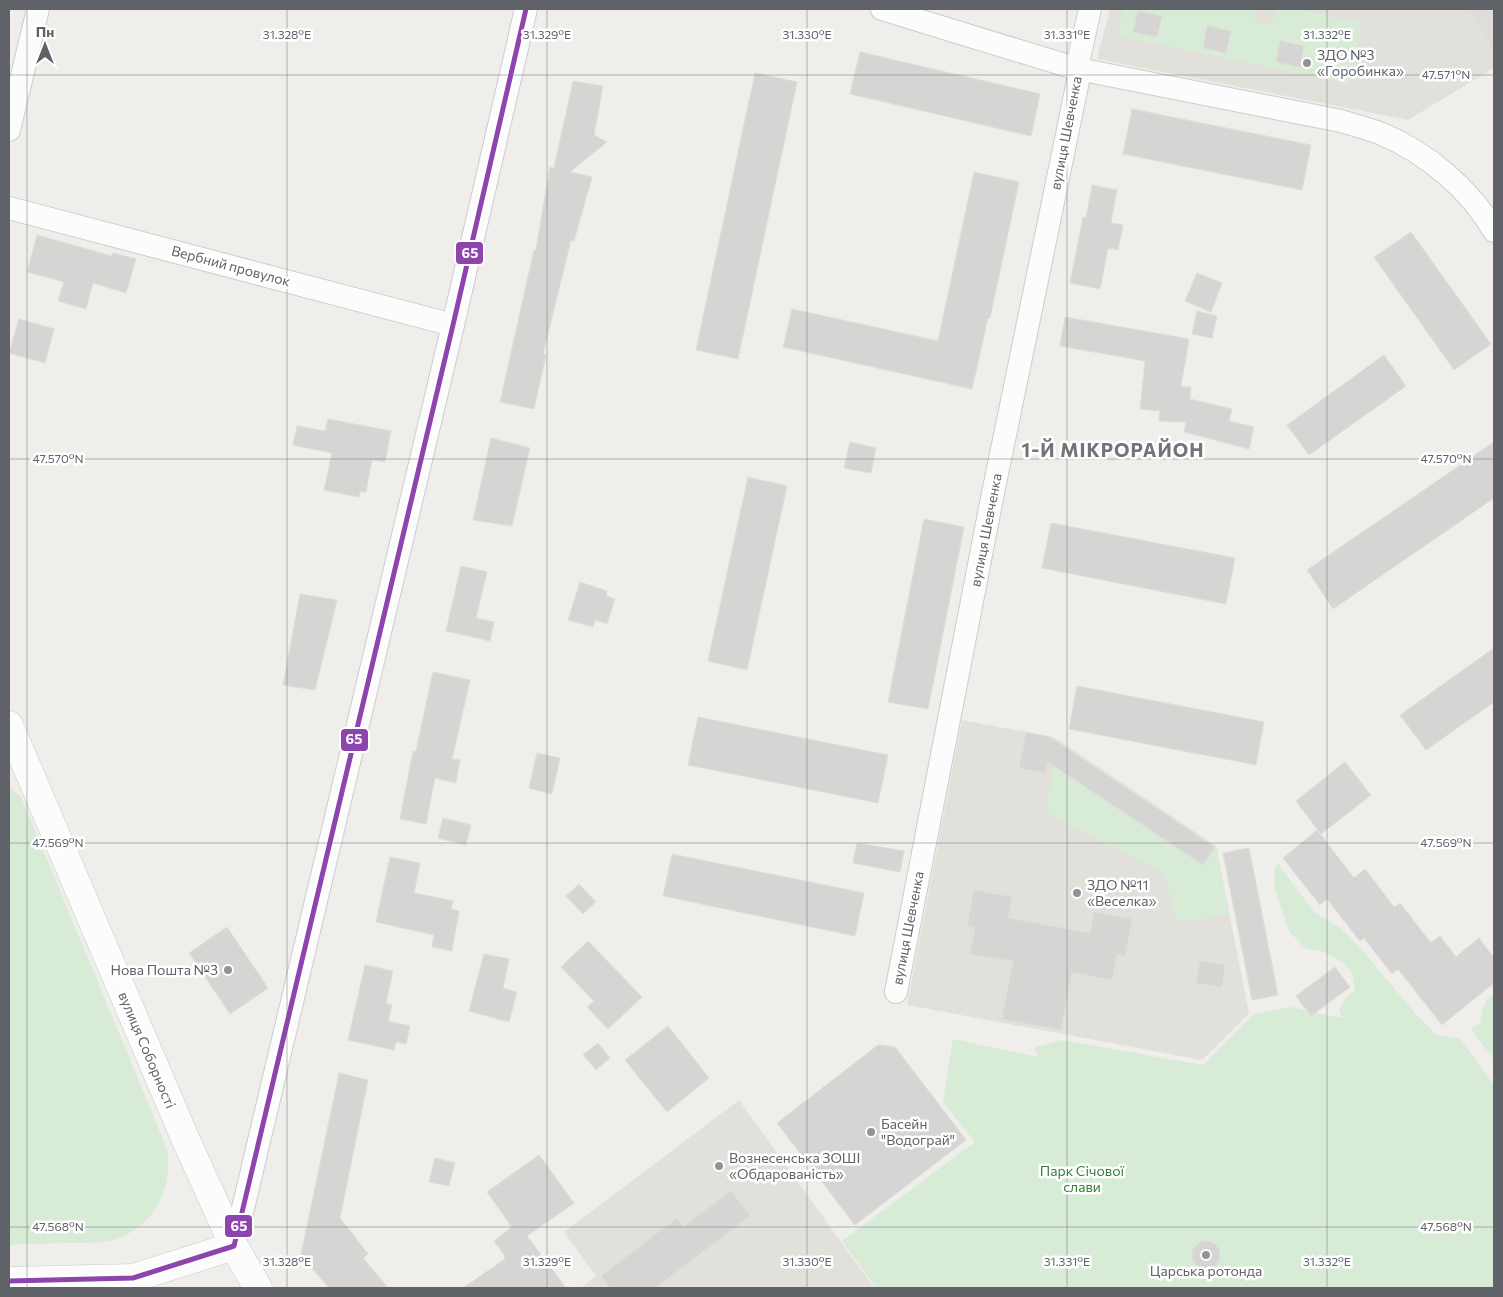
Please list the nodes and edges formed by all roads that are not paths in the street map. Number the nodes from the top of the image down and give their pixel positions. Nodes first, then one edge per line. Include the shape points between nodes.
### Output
1 (38, 9) edge
2 (526, 9) edge
3 (882, 9) edge
4 (1090, 9) edge
5 (1078, 69) junction
6 (9, 130) edge
7 (9, 208) edge
8 (1494, 231) edge
9 (453, 325) junction
10 (9, 725) edge
11 (896, 992) dead end
12 (234, 1246) junction
13 (9, 1281) edge
14 (258, 1288) edge

1 - 6 street
2 - 9 street
3 - 5 street, вулиця Шевченка
4 - 5 street, вулиця Шевченка
5 - 8 street, вулиця Шевченка via 1341,121 1382,134 1420,155 1454,181
5 - 11 street, вулиця Шевченка
7 - 9 street, Вербний провулок
9 - 12 street
10 - 12 main road, вулиця Соборності
12 - 13 main road via 133,1278
12 - 14 main road, вулиця Соборності

